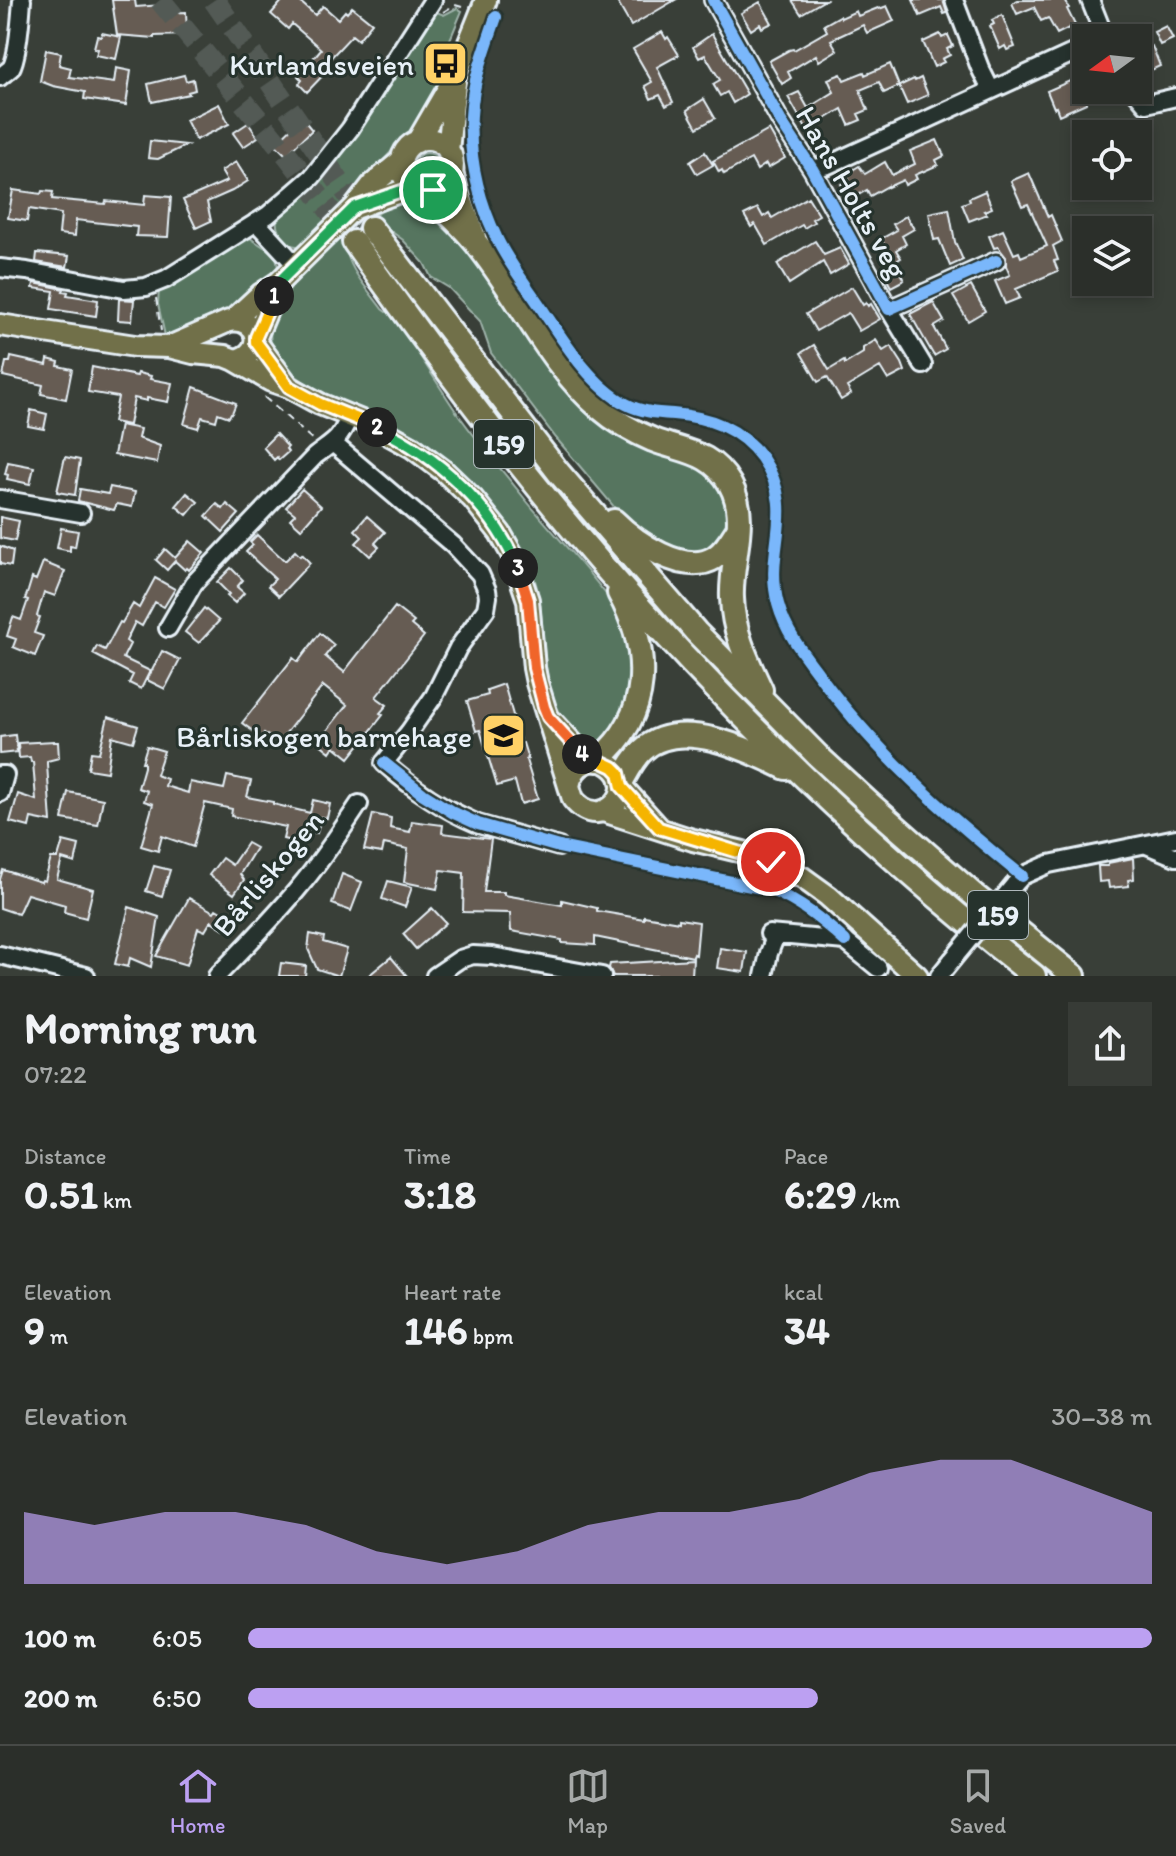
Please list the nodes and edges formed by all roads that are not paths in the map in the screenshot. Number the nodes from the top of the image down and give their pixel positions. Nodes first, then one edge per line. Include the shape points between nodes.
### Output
1 (22, 0) edge
2 (713, 0) edge
3 (954, 0) edge
4 (1090, 0) edge
5 (431, 2) edge
6 (476, 5) edge
7 (1099, 24) edge
8 (1072, 53) edge
9 (456, 75) junction
10 (0, 77) edge
11 (991, 90) junction
12 (1176, 97) edge
13 (1152, 103) edge
14 (417, 142) junction
15 (402, 160) junction
16 (450, 162) junction
17 (812, 169) junction
18 (419, 189) junction
19 (355, 207) junction
20 (256, 222) junction
21 (476, 242) junction
22 (996, 261) dead end
23 (296, 265) junction
24 (0, 268) edge
25 (279, 282) junction
26 (889, 309) junction
27 (227, 323) junction
28 (0, 325) edge
29 (256, 339) junction
30 (166, 342) junction
31 (230, 358) junction
32 (923, 365) dead end
33 (289, 387) junction
34 (350, 416) junction
35 (329, 447) junction
36 (559, 473) junction
37 (0, 499) edge
38 (81, 513) dead end
39 (738, 529) junction
40 (605, 567) junction
41 (168, 628) dead end
42 (771, 709) junction
43 (548, 717) junction
44 (594, 760) junction
45 (3, 775) edge
46 (804, 778) junction
47 (622, 784) junction
48 (569, 786) junction
49 (0, 793) edge
50 (359, 804) dead end
51 (603, 811) junction
52 (659, 828) junction
53 (1176, 838) edge
54 (1146, 844) junction
55 (559, 847) dead end
56 (1176, 857) edge
57 (0, 955) edge
58 (880, 966) edge
59 (86, 976) edge
60 (217, 976) edge
61 (435, 976) edge
62 (602, 976) edge
63 (764, 976) edge
64 (917, 976) edge
65 (939, 976) edge
66 (1034, 976) edge
67 (1074, 976) edge

1 - 10 street via 14,60
2 - 17 street, Hans Holts veg
3 - 11 street
4 - 7 street
5 - 20 street via 350,129 312,177
6 - 9 main road
8 - 11 street
9 - 14 main road
9 - 16 main road
11 - 17 street
12 - 13 street
14 - 15 main road
14 - 16 main road via 438,142
15 - 18 main road via 403,176
15 - 19 main road
16 - 18 main road via 441,187
16 - 21 highway
17 - 26 street, Hans Holts veg
18 - 19 main road
18 - 21 highway
19 - 23 main road
20 - 23 street
20 - 24 street via 146,287 124,289
21 - 39 highway via 590,400 626,427 694,452 719,468 737,501
22 - 26 street, Hans Holts veg
23 - 25 main road
25 - 27 main road
25 - 29 main road
26 - 32 street, Hans Holts veg
27 - 29 main road via 245,322
27 - 30 main road
27 - 31 main road via 216,341
28 - 30 main road via 135,346
29 - 31 main road via 247,356
29 - 33 main road
30 - 31 main road via 193,353
31 - 33 main road
33 - 34 main road
34 - 35 street
34 - 43 main road via 430,459 500,533 525,589 534,668
35 - 41 street via 194,583
35 - 55 street via 453,545 480,574 487,590 486,609 458,648 434,696 384,763 465,819
36 - 39 highway via 621,528 670,558 709,560
36 - 40 highway, 159 via 362,235 407,317
36 - 42 highway, 159 via 696,632
37 - 38 street
39 - 42 highway via 732,610 740,643
40 - 44 highway via 635,631 641,682 627,729
40 - 46 highway, 159
42 - 67 highway, 159 via 913,843
43 - 44 main road
43 - 48 main road
44 - 47 main road via 613,767
44 - 48 main road via 573,773
45 - 49 street
46 - 47 highway via 719,741 672,736 644,749
46 - 66 highway, 159 via 907,872
47 - 51 main road via 619,799
47 - 52 main road
48 - 51 main road via 577,805 589,812
50 - 60 street, Bårliskogen via 302,884
51 - 52 main road
52 - 58 main road via 755,856 816,887 840,906
53 - 54 street
54 - 56 street
54 - 65 street, bridge via 1049,864 1022,876
57 - 59 street
58 - 63 street via 845,941 773,934
58 - 64 main road
61 - 62 street via 473,955

